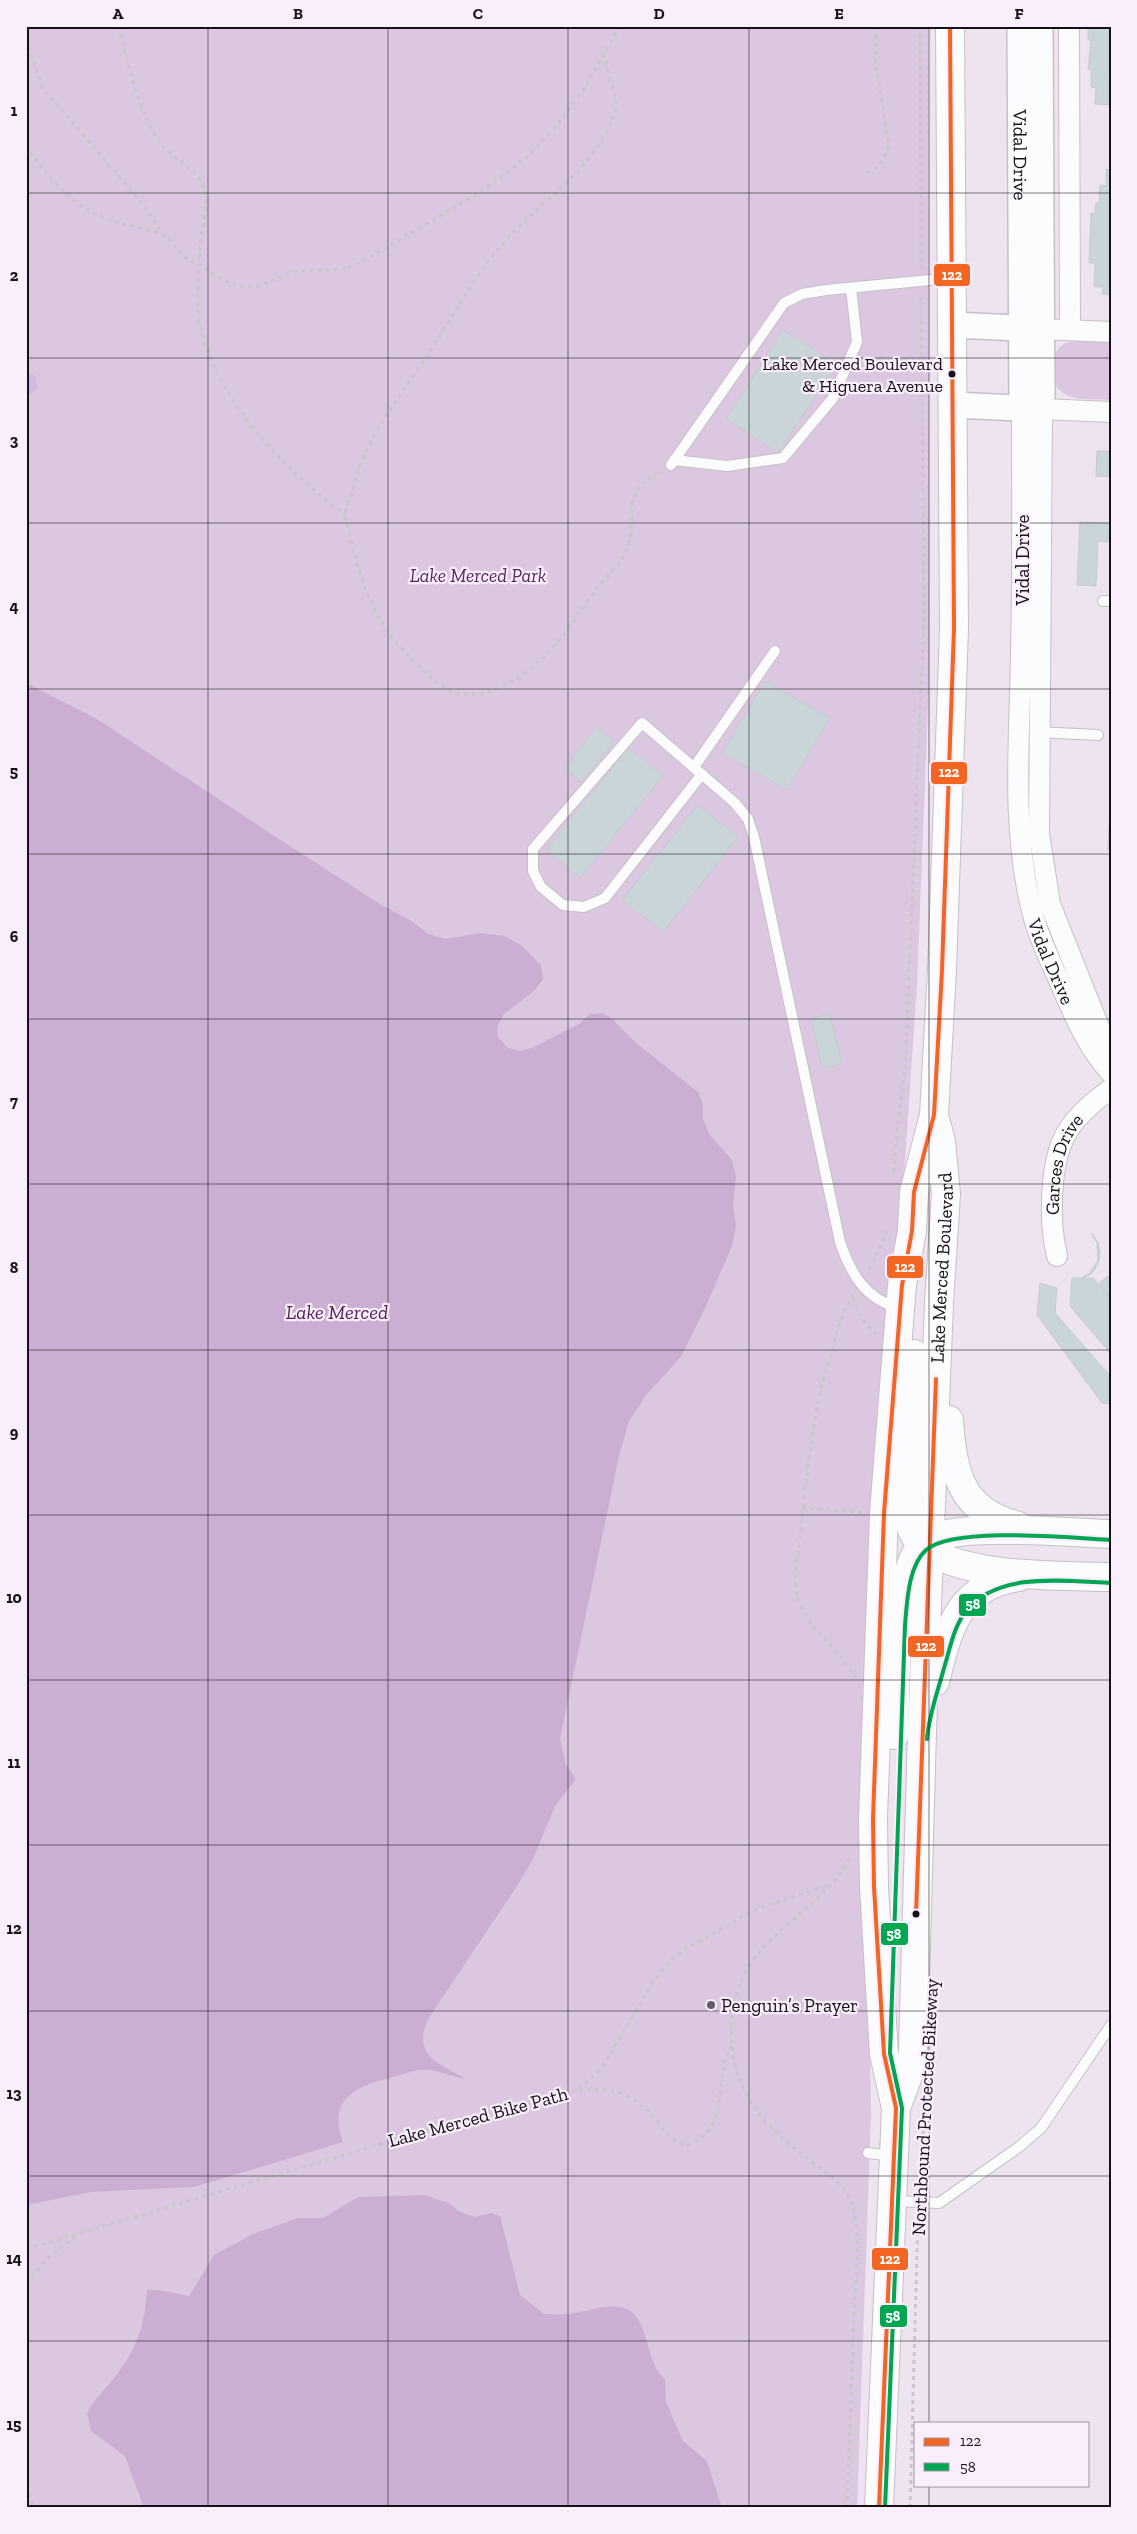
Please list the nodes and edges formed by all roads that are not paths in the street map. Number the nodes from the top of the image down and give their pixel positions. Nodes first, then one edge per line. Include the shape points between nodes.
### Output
1 (950, 26) edge
2 (1020, 26) edge
3 (1040, 26) edge
4 (1069, 26) edge
5 (952, 278) junction
6 (851, 288) junction
7 (952, 325) junction
8 (1032, 329) junction
9 (1070, 330) junction
10 (1111, 332) edge
11 (952, 405) junction
12 (1032, 409) junction
13 (1111, 412) edge
14 (775, 651) dead end
15 (1030, 732) junction
16 (1098, 735) dead end
17 (698, 770) junction
18 (1111, 1057) edge
19 (1111, 1073) edge
20 (1111, 1089) edge
21 (934, 1115) junction
22 (912, 1231) junction
23 (1058, 1256) dead end
24 (939, 1303) junction
25 (900, 1308) junction
26 (1060, 1532) junction
27 (1111, 1534) edge
28 (927, 1545) junction
29 (1059, 1574) junction
30 (1111, 1576) edge
31 (922, 1732) junction
32 (1111, 2025) edge
33 (884, 2054) junction
34 (896, 2108) junction
35 (868, 2153) dead end
36 (894, 2156) junction
37 (892, 2201) junction
38 (880, 2508) edge

1 - 5 main road, Lake Merced Boulevard
2 - 8 street, Vidal Drive
3 - 8 street, Vidal Drive
4 - 9 street
5 - 6 lane
5 - 7 main road, Lake Merced Boulevard
6 - 6 lane via 802,294 784,303 672,463 727,466 783,458 833,398 857,342
7 - 8 street
7 - 11 main road, Lake Merced Boulevard
8 - 9 street
8 - 12 street, Vidal Drive
9 - 10 street
11 - 12 street
11 - 21 main road, Lake Merced Boulevard via 954,656
12 - 13 street
12 - 15 street, Vidal Drive
14 - 17 lane
15 - 16 lane
15 - 18 street, Vidal Drive via 1039,833 1050,904
15 - 19 street, Vidal Drive via 1019,834 1031,910 1081,1032
17 - 17 lane via 605,898 584,907 563,904 541,887 533,870 533,849 642,723
17 - 25 lane via 739,806 751,827 845,1258 868,1294
20 - 23 street, Garces Drive via 1088,1106 1066,1133 1053,1191 1052,1238
21 - 22 main road, Lake Merced Boulevard via 914,1192
21 - 24 main road, Lake Merced Boulevard via 941,1141 946,1194
22 - 25 main road, Lake Merced Boulevard
22 - 28 main road via 917,1277 908,1508 911,1526
24 - 26 main road via 952,1457 958,1479 970,1498 989,1515 1016,1526
24 - 28 main road, Lake Merced Boulevard
25 - 33 main road, Lake Merced Boulevard via 884,1513 873,1819
26 - 27 main road
26 - 28 main road via 977,1530 946,1534
28 - 29 main road via 966,1566 983,1570
28 - 31 main road, Lake Merced Boulevard
28 - 33 main road via 909,1571 898,1625
29 - 30 main road
29 - 31 main road via 1000,1581 964,1604 950,1627
31 - 34 main road, Lake Merced Boulevard via 913,2050
32 - 37 lane via 1041,2128 1019,2147 939,2203
33 - 34 main road, Lake Merced Boulevard
34 - 36 main road, Lake Merced Boulevard
35 - 36 lane
36 - 37 main road, Lake Merced Boulevard
37 - 38 main road, Lake Merced Boulevard

